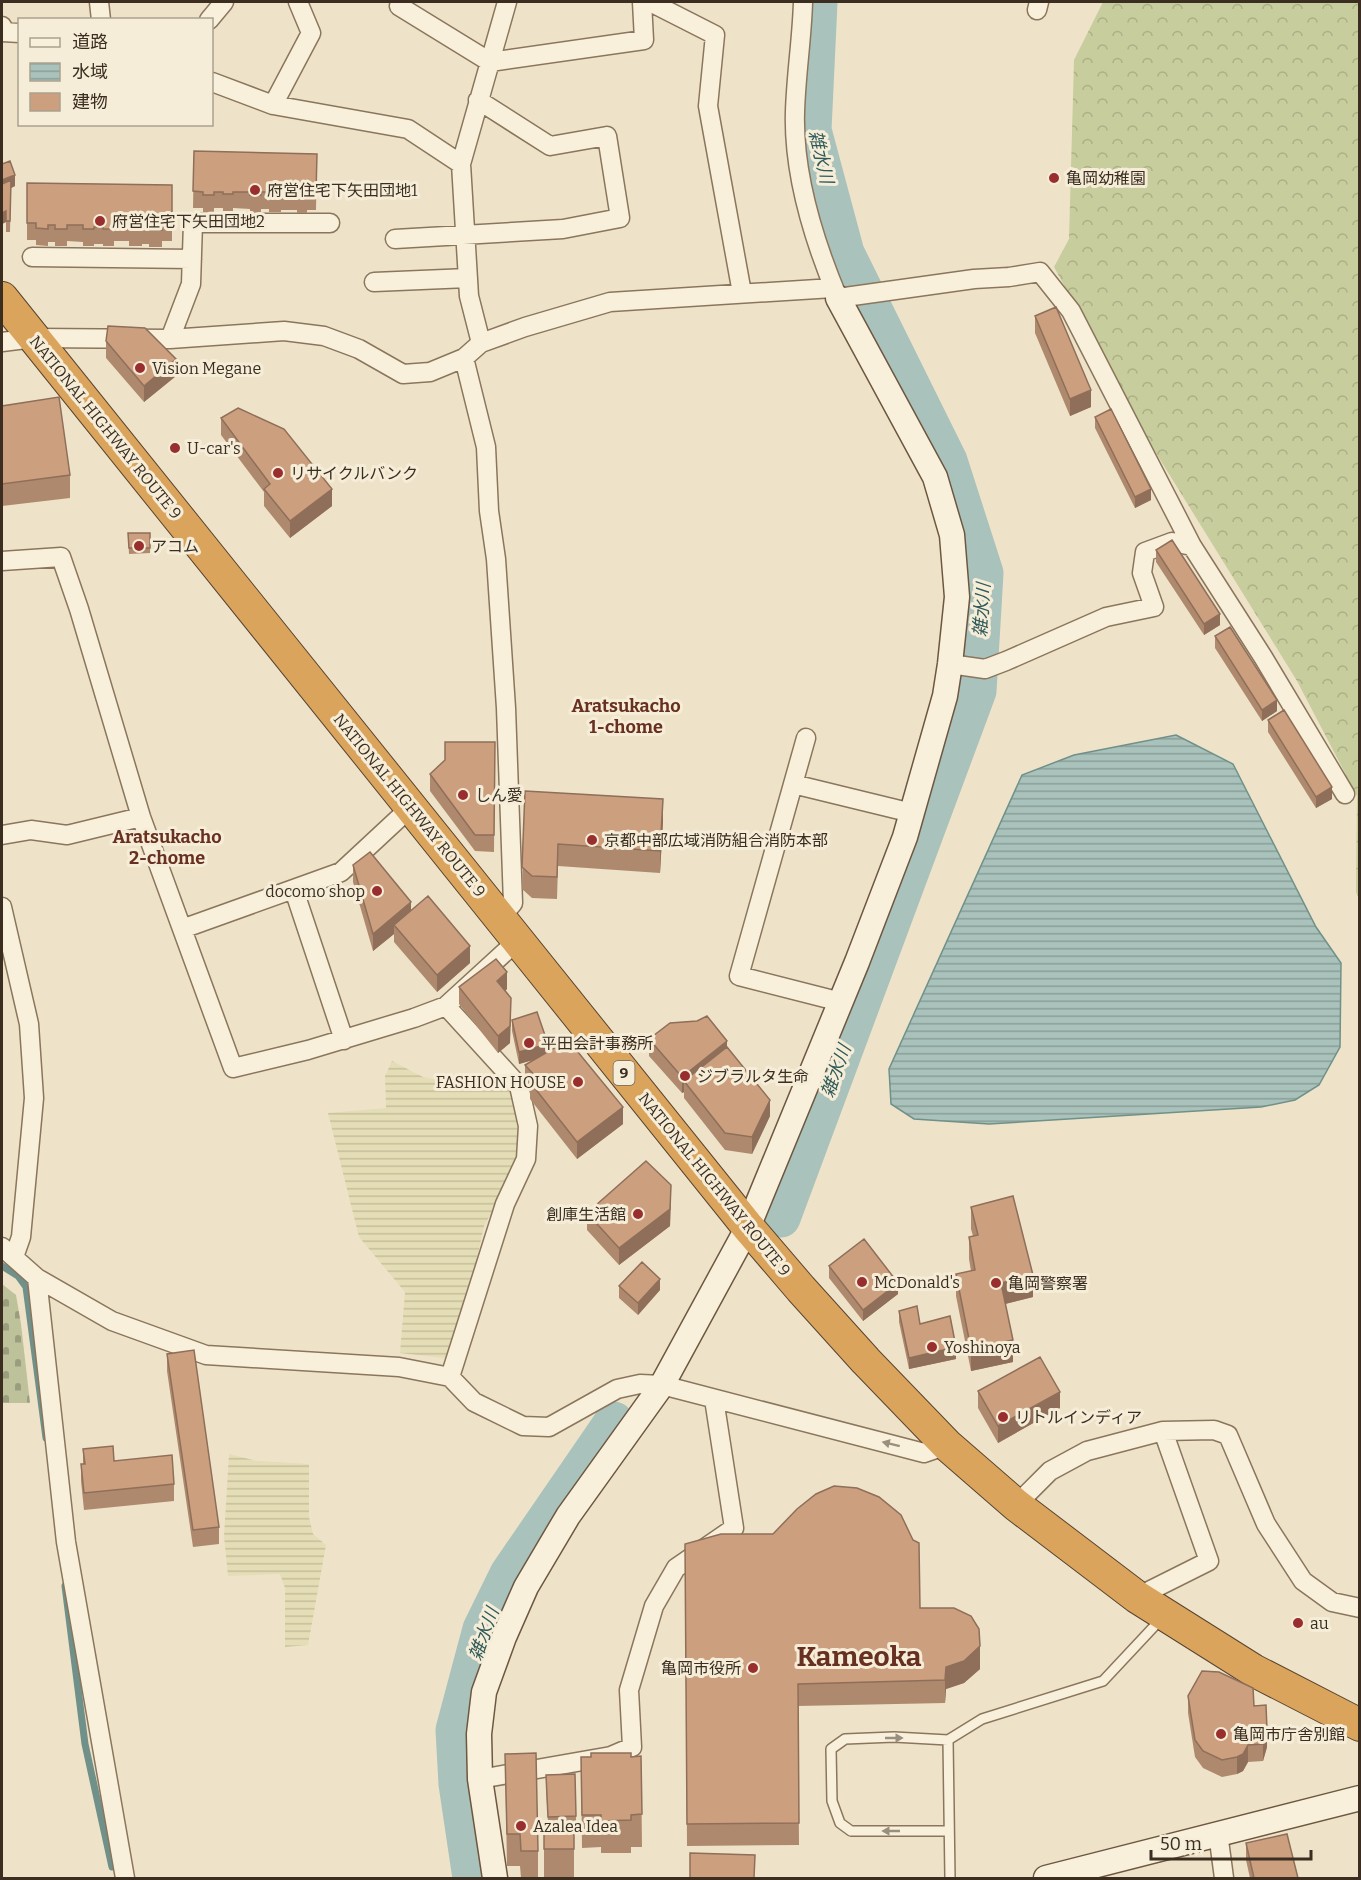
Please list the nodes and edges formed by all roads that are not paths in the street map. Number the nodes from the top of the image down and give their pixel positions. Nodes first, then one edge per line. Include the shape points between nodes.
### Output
1 (99, 2) edge
2 (224, 2) edge
3 (298, 2) edge
4 (507, 2) edge
5 (642, 2) edge
6 (650, 2) edge
7 (803, 2) edge
8 (398, 3) edge
9 (101, 18) edge
10 (210, 18) edge
11 (2, 26) edge
12 (18, 33) edge
13 (490, 62) junction
14 (213, 82) edge
15 (478, 100) junction
16 (273, 105) junction
17 (461, 164) junction
18 (330, 223) dead end
19 (464, 234) junction
20 (395, 239) dead end
21 (32, 257) dead end
22 (192, 259) junction
23 (468, 278) junction
24 (374, 282) dead end
25 (742, 293) junction
26 (836, 293) junction
27 (2, 298) edge
28 (34, 339) junction
29 (170, 339) junction
30 (2, 342) edge
31 (481, 344) junction
32 (464, 358) junction
33 (1192, 546) junction
34 (2, 561) edge
35 (950, 664) junction
36 (806, 738) dead end
37 (793, 784) junction
38 (1345, 794) dead end
39 (412, 806) junction
40 (912, 813) junction
41 (141, 817) junction
42 (2, 835) edge
43 (294, 890) junction
44 (2, 907) edge
45 (182, 929) junction
46 (509, 929) junction
47 (840, 1002) junction
48 (446, 1006) junction
49 (344, 1040) junction
50 (748, 1227) junction
51 (8, 1252) edge
52 (37, 1278) junction
53 (450, 1377) junction
54 (662, 1385) junction
55 (714, 1399) junction
56 (1163, 1431) junction
57 (947, 1445) junction
58 (1016, 1506) junction
59 (1137, 1597) junction
60 (1359, 1608) edge
61 (1165, 1615) junction
62 (1357, 1729) edge
63 (948, 1740) junction
64 (480, 1779) junction
65 (1359, 1779) edge
66 (1349, 1800) edge
67 (949, 1831) junction
68 (1218, 1833) junction
69 (125, 1878) edge
70 (495, 1878) edge
71 (950, 1878) edge
72 (1046, 1878) edge
73 (1224, 1878) edge

1 - 9 street
2 - 10 street
3 - 16 street via 312,33
4 - 13 street
5 - 13 street via 644,40
6 - 25 street via 715,35 708,106
7 - 26 street via 796,154 822,258
8 - 13 street
11 - 12 street via 2,32
13 - 15 street
14 - 16 street
15 - 17 street
15 - 19 street via 550,146 607,136 620,218 562,229
16 - 17 street via 408,129
17 - 19 street
18 - 22 street via 193,223
19 - 20 street
19 - 23 street
21 - 22 street
22 - 29 street via 191,285
23 - 24 street
23 - 31 street
25 - 26 street
25 - 31 street via 610,302
26 - 33 street via 1040,272 1071,311
26 - 35 street via 935,477 952,535 957,597
27 - 28 highway, NATIONAL HIGHWAY ROUTE 9 / 9
28 - 29 street
28 - 30 street
28 - 39 highway, NATIONAL HIGHWAY ROUTE 9 / 9
29 - 32 street via 284,331 324,336 359,349 403,374 430,372
31 - 32 street
32 - 46 street via 486,447 496,559 513,903
33 - 35 street via 1172,542 1145,552 1142,573 1154,607 1106,617 985,669
33 - 38 street
34 - 41 street via 61,557
35 - 40 street via 945,696
36 - 37 street
37 - 40 street
37 - 47 street via 739,976
39 - 43 street via 341,872
39 - 46 highway, NATIONAL HIGHWAY ROUTE 9 / 9
40 - 47 street
41 - 42 street via 67,835 31,830
41 - 45 street
43 - 45 street
43 - 49 street
44 - 51 street via 29,1024 34,1098 21,1237
45 - 49 street via 233,1068
46 - 48 street
46 - 50 highway, NATIONAL HIGHWAY ROUTE 9 / 9
47 - 50 street
48 - 49 street
48 - 53 street via 519,1086 528,1126 526,1160 505,1204
50 - 54 street
50 - 57 highway, NATIONAL HIGHWAY ROUTE 9 / 9 via 858,1353
51 - 52 street
52 - 53 street via 112,1321 206,1355 399,1367
52 - 69 street via 66,1542
53 - 54 street via 474,1402 523,1426 549,1427 617,1389
54 - 55 street
54 - 64 street via 567,1516 526,1587 484,1692 479,1734
57 -> 55 street via 924,1453
55 - 64 street via 734,1528 676,1568 654,1606 629,1690 632,1747 611,1756
56 - 58 street via 1088,1451 1050,1471
56 - 59 street via 1209,1561
56 - 60 street via 1214,1430 1228,1435 1266,1524 1303,1581 1332,1602
57 - 58 highway, NATIONAL HIGHWAY ROUTE 9 / 9
58 - 59 highway, NATIONAL HIGHWAY ROUTE 9 / 9
59 - 61 highway, NATIONAL HIGHWAY ROUTE 9 / 9
61 - 62 highway, NATIONAL HIGHWAY ROUTE 9 / 9
61 - 63 lane via 1103,1681 982,1719
63 - 67 lane
67 -> 63 lane via 851,1831 840,1823 832,1801 831,1749 845,1739
64 - 70 street
65 - 66 street
66 - 68 street
67 - 71 lane
68 - 72 street
68 - 73 street

